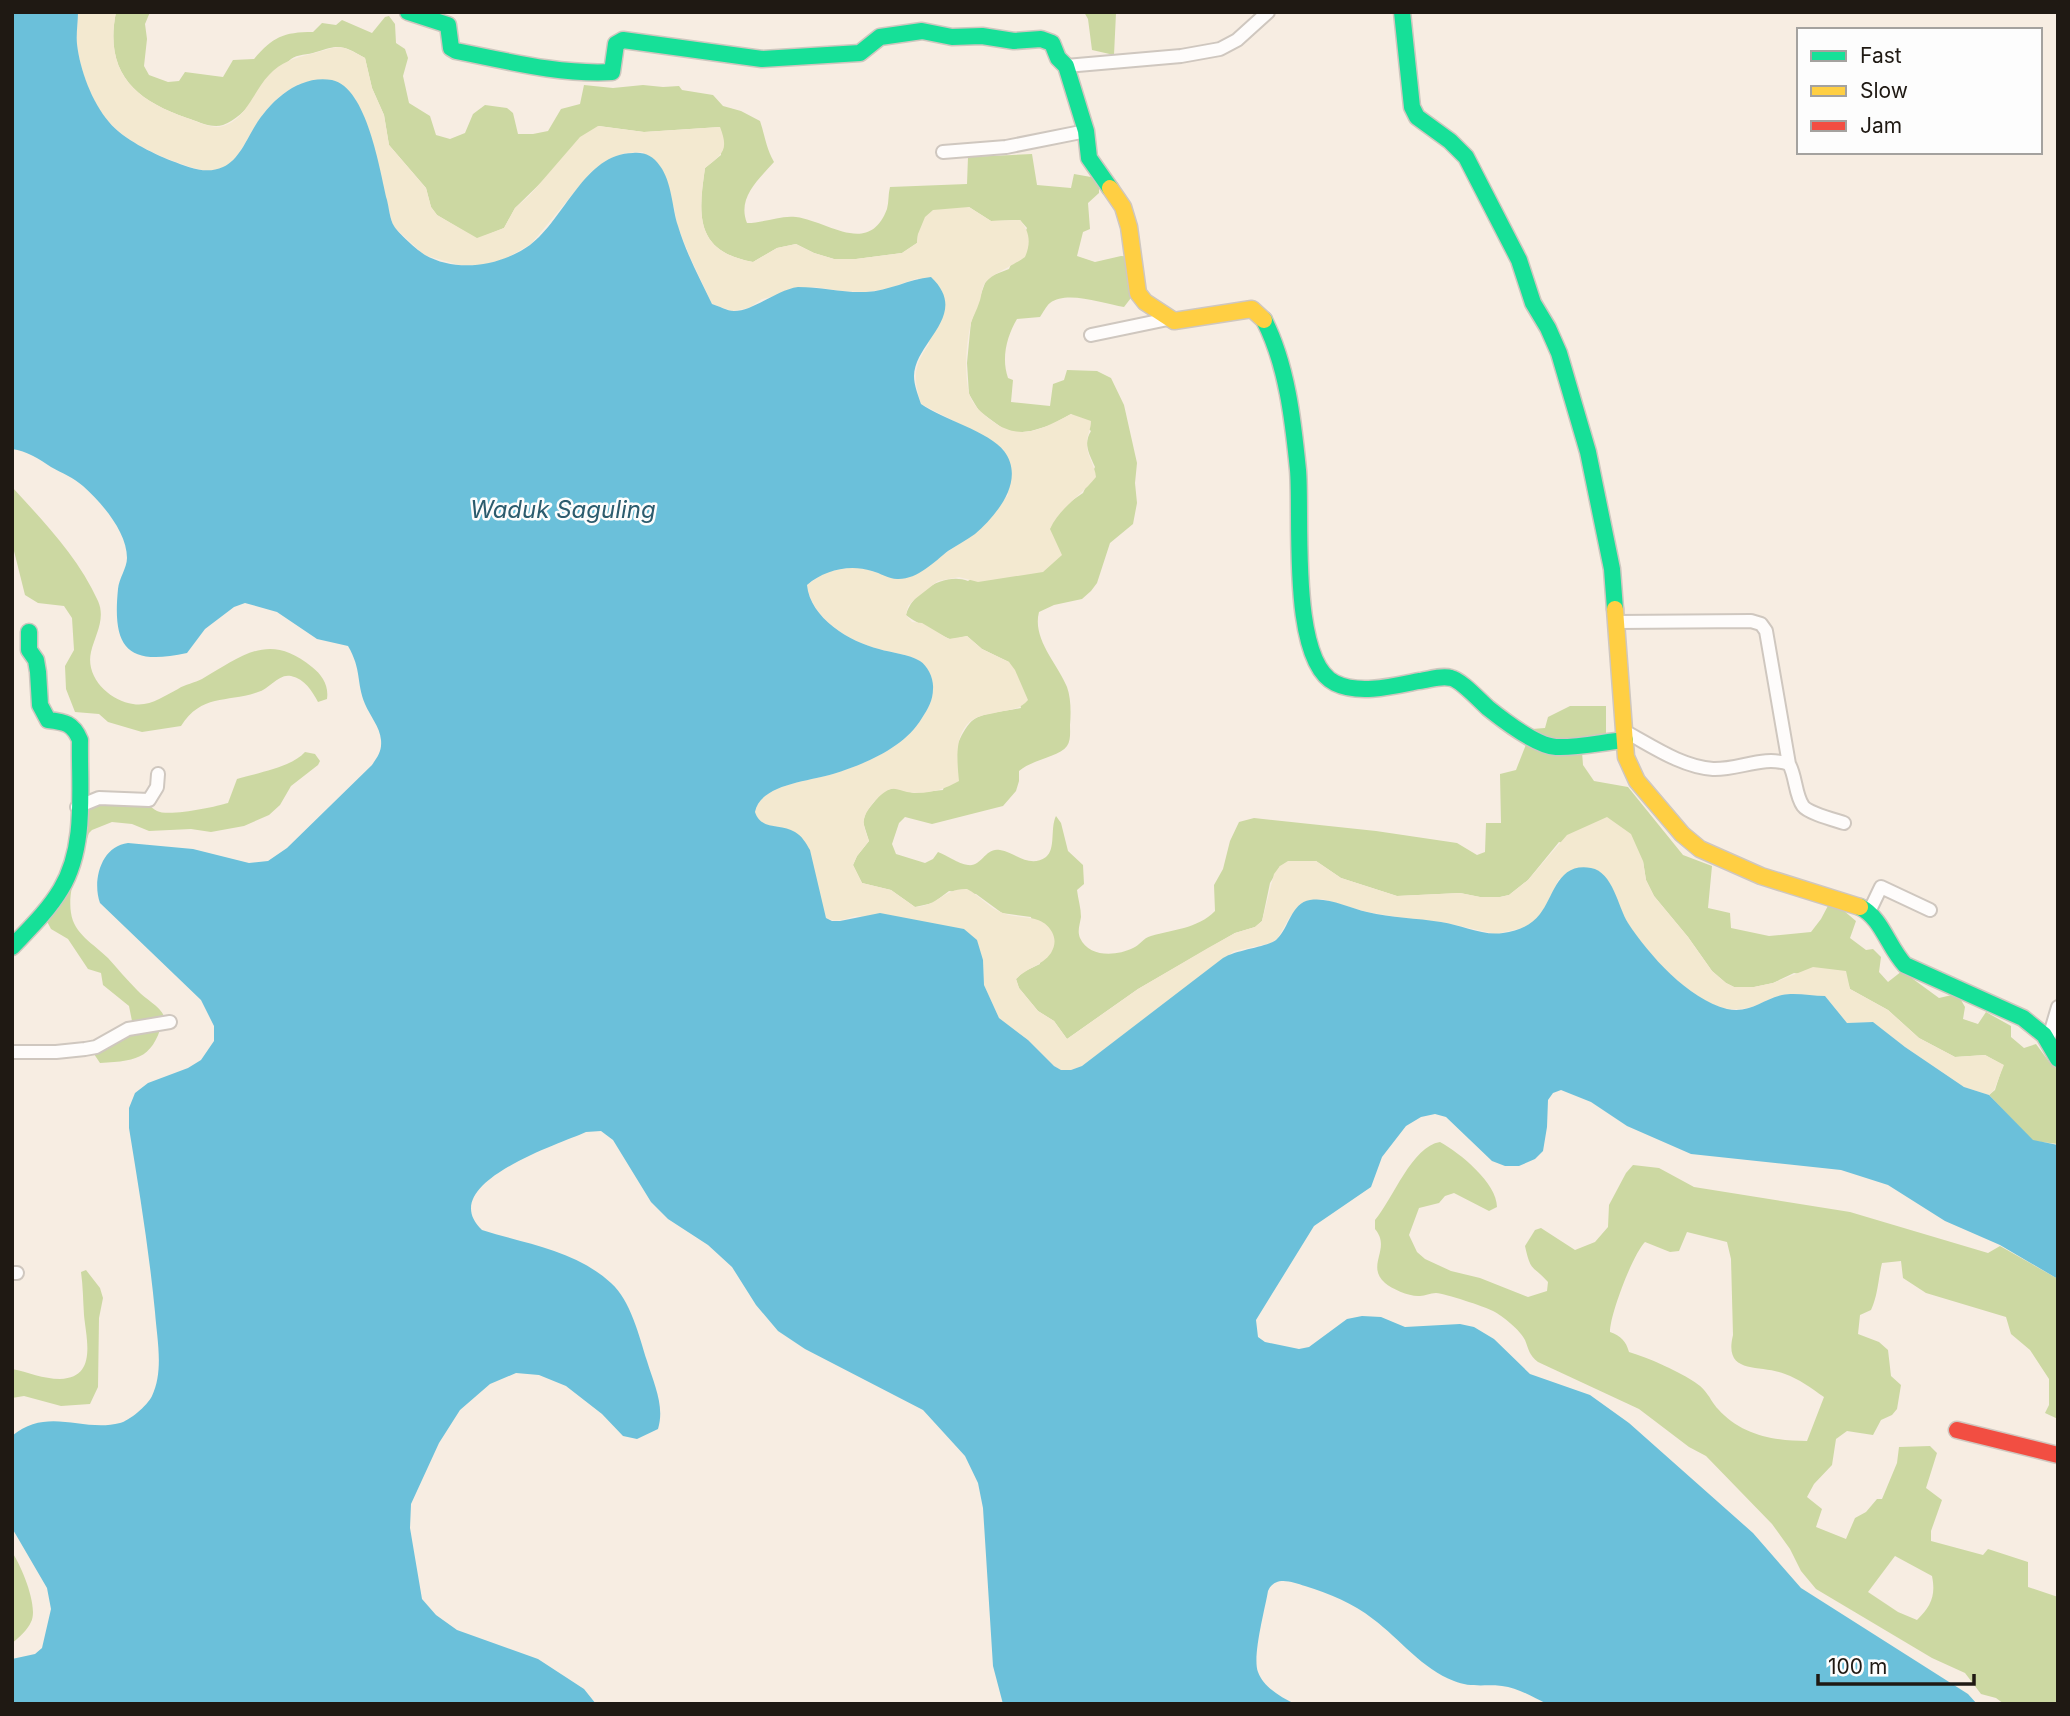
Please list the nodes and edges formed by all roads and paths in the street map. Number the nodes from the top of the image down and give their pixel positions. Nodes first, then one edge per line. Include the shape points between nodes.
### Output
1 (408, 12) edge
2 (1268, 12) edge
3 (1402, 12) edge
4 (1066, 66) junction
5 (1086, 131) junction
6 (943, 152) dead end
7 (1168, 319) junction
8 (1091, 335) dead end
9 (1617, 622) junction
10 (29, 632) dead end
11 (1626, 736) junction
12 (1789, 764) junction
13 (158, 774) dead end
14 (77, 807) junction
15 (1844, 823) dead end
16 (1930, 910) dead end
17 (1869, 912) junction
18 (12, 947) edge
19 (2058, 1007) edge
20 (170, 1021) dead end
21 (2048, 1041) junction
22 (12, 1052) edge
23 (2058, 1059) edge
24 (1958, 1430) dead end
25 (2058, 1455) edge

1 - 4 street via 448,25 451,48 456,51 592,73 612,72 616,44 623,40 762,59 860,53 880,37 922,31 1047,40
2 - 4 street via 1237,40 1220,48
3 - 9 street via 1412,107 1417,117 1466,157 1519,260 1533,303 1559,354 1588,452 1612,569
4 - 5 street
5 - 6 street via 1006,147
5 - 7 street via 1089,158 1123,207 1138,293
7 - 8 street
7 - 11 street via 1258,310 1274,338 1299,481 1306,634 1311,656 1325,677 1358,688 1453,678 1500,718 1556,747
9 - 11 street
9 - 12 street via 1761,624 1766,631
10 - 14 street via 43,713 48,720 69,723 78,734
11 - 12 street via 1697,766 1725,769 1765,761
11 - 17 street via 1630,774 1707,854
12 - 15 street via 1803,806
13 - 14 street via 149,800 99,798
14 - 18 street via 78,845 62,888
16 - 17 street via 1881,887
17 - 21 street via 1905,965 2023,1018
19 - 21 street
20 - 22 street via 128,1029 85,1049
21 - 23 street
24 - 25 street

